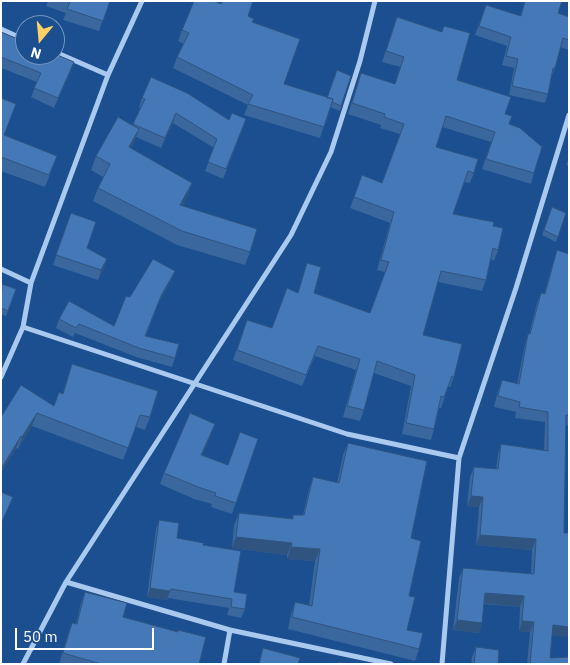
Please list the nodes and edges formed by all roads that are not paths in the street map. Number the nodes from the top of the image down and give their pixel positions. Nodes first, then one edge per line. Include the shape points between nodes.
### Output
1 (142, 1) edge
2 (375, 1) edge
3 (1, 29) edge
4 (15, 35) edge
5 (65, 56) edge
6 (108, 75) junction
7 (569, 115) edge
8 (1, 270) edge
9 (31, 283) junction
10 (23, 326) junction
11 (1, 377) edge
12 (195, 384) junction
13 (460, 458) junction
14 (66, 582) junction
15 (230, 630) junction
16 (23, 664) edge
17 (224, 664) edge
18 (391, 664) edge
19 (442, 664) edge

1 - 6 street
2 - 12 street via 331,152 291,235
3 - 4 street
5 - 6 street
6 - 9 street
7 - 13 street
8 - 9 street
9 - 10 street
10 - 11 street
10 - 12 street
12 - 13 street via 347,434
12 - 14 street
13 - 19 street
14 - 15 street
14 - 16 street
15 - 17 street
15 - 18 street

